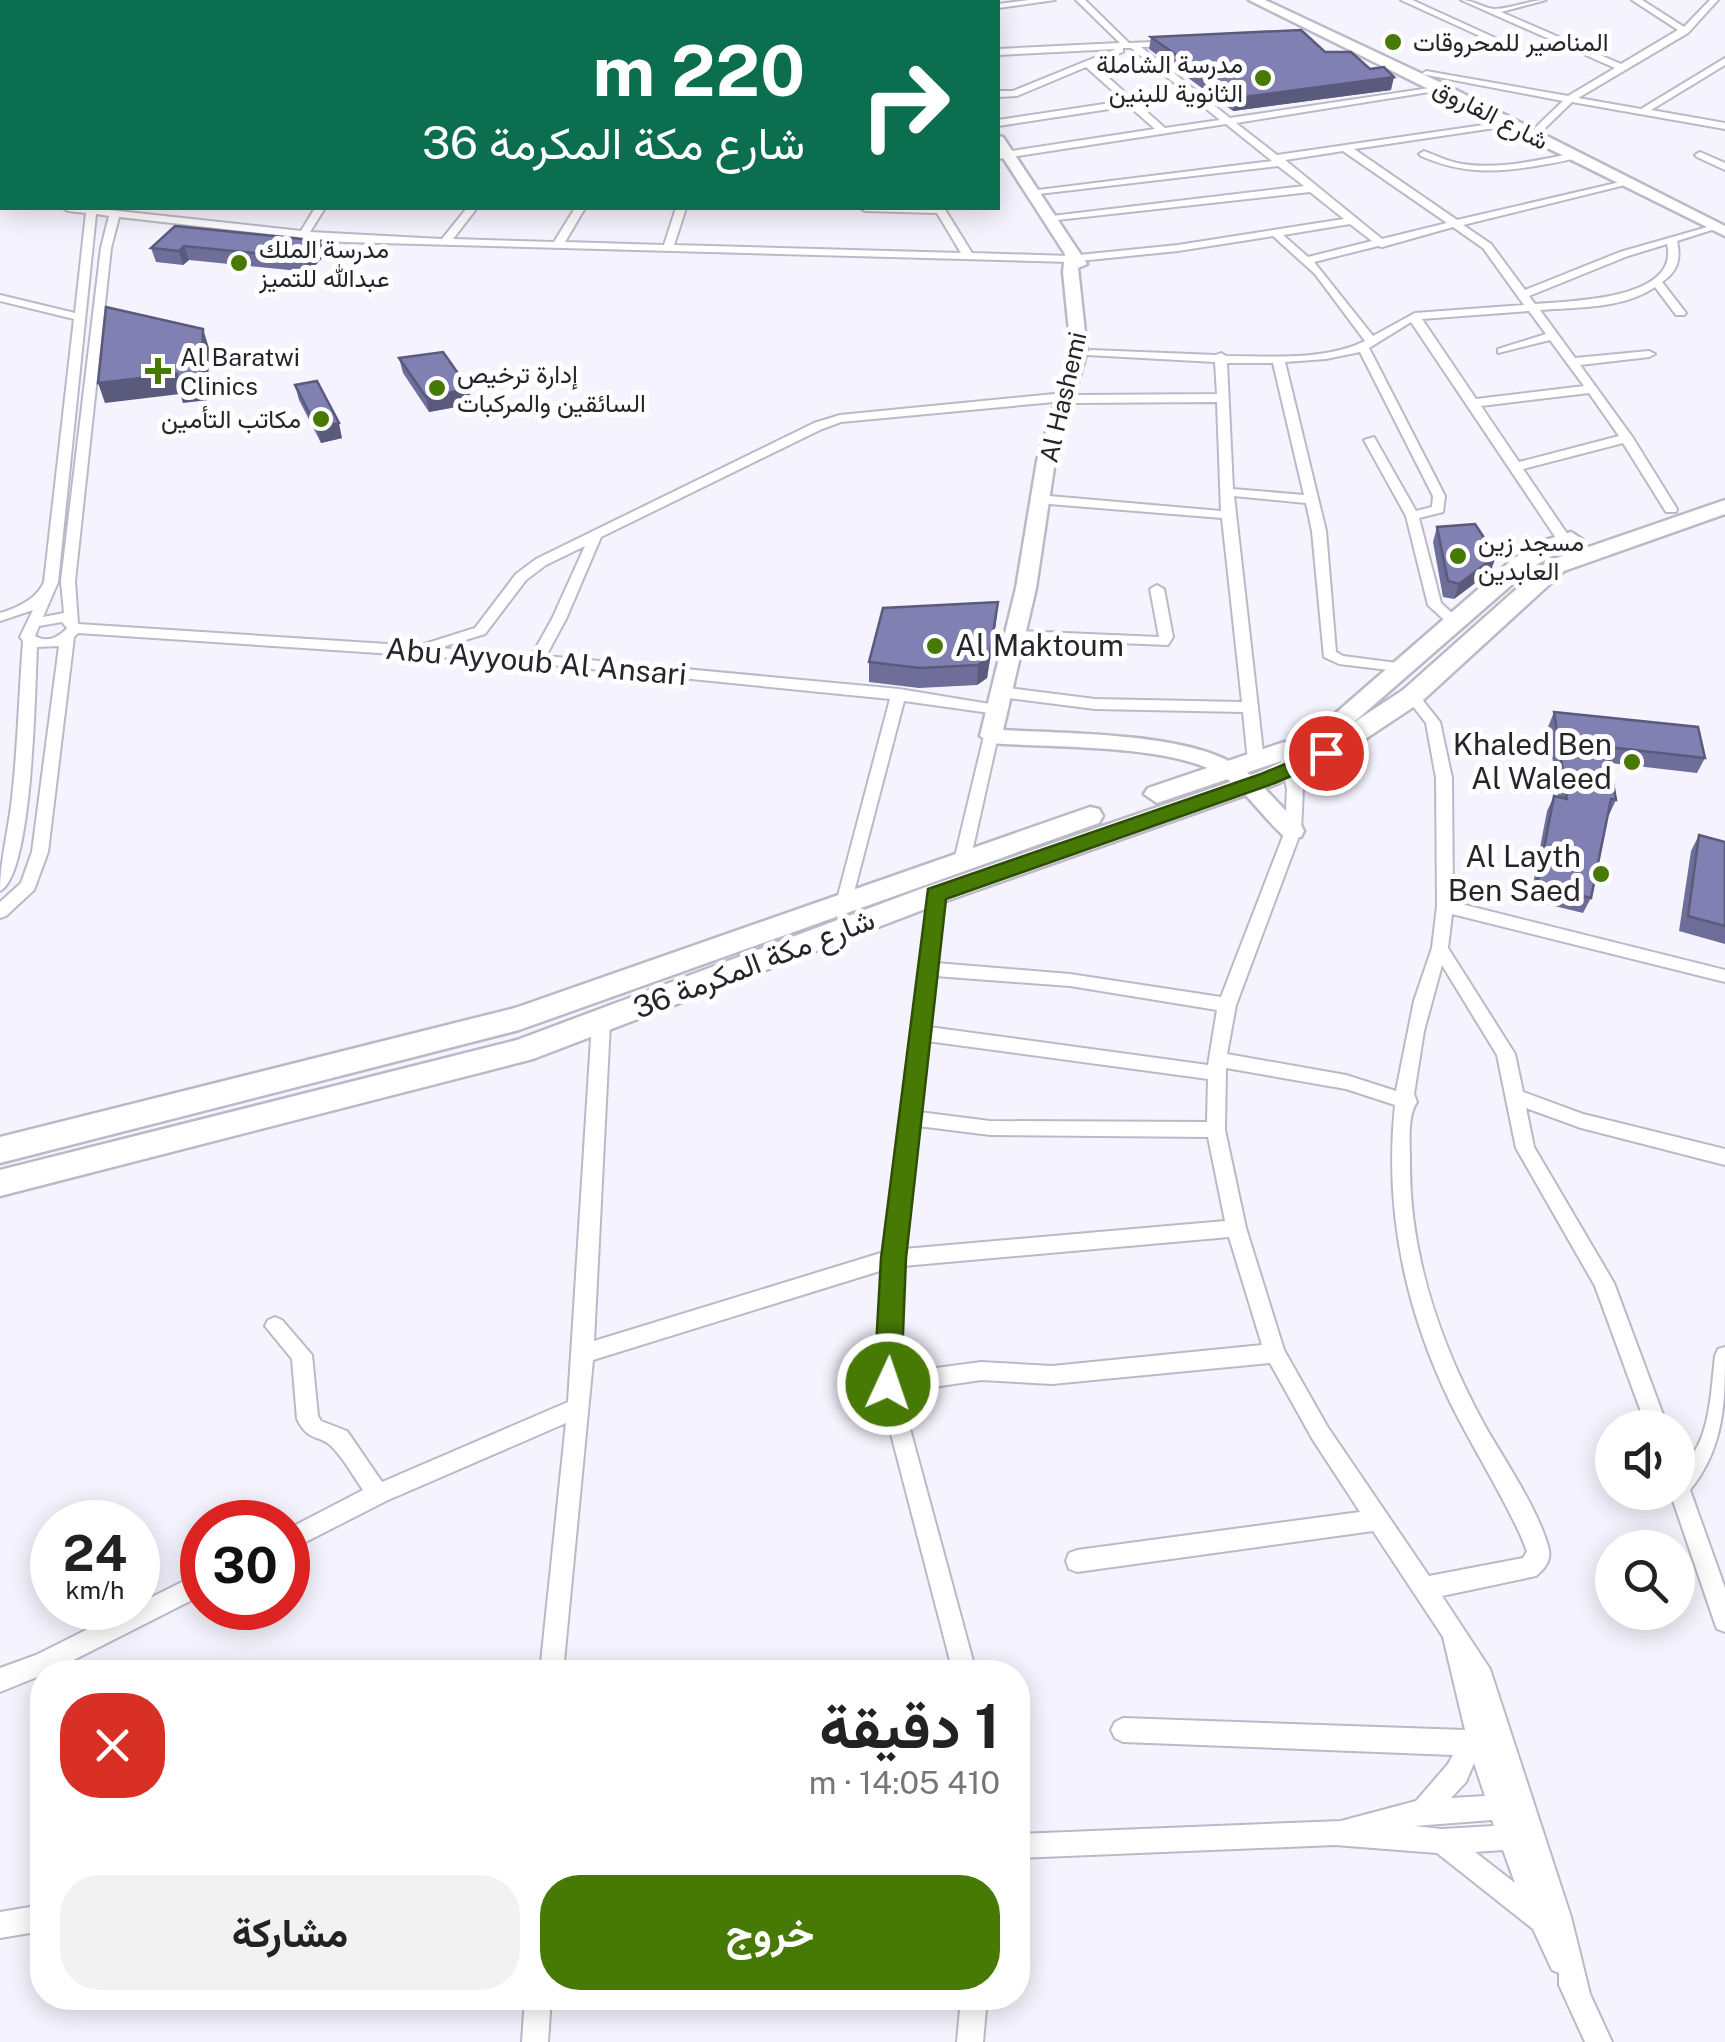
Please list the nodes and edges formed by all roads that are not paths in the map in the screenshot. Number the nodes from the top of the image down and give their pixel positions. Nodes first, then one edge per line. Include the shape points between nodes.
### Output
1 (1051, 0) edge
2 (1080, 0) edge
3 (1255, 0) edge
4 (1268, 0) edge
5 (1405, 0) edge
6 (1464, 0) edge
7 (1542, 0) edge
8 (1636, 0) edge
9 (1711, 2) edge
10 (1000, 6) edge
11 (1725, 9) edge
12 (1490, 12) junction
13 (1684, 31) junction
14 (1324, 32) junction
15 (1305, 33) edge
16 (1191, 42) edge
17 (1130, 46) junction
18 (1511, 47) dead end
19 (1367, 48) junction
20 (1000, 52) edge
21 (1725, 61) edge
22 (1086, 63) junction
23 (1620, 68) junction
24 (1426, 74) junction
25 (1443, 89) junction
26 (1000, 94) edge
27 (1572, 97) junction
28 (1130, 103) junction
29 (1644, 111) junction
30 (1689, 119) junction
31 (1000, 122) edge
32 (1233, 122) junction
33 (1508, 123) junction
34 (1725, 126) edge
35 (1538, 130) junction
36 (1165, 133) junction
37 (1678, 135) dead end
38 (1344, 148) junction
39 (1424, 154) dead end
40 (1002, 155) edge
41 (1700, 155) dead end
42 (1575, 156) junction
43 (1280, 160) junction
44 (1725, 167) edge
45 (1625, 182) junction
46 (1316, 188) junction
47 (1034, 193) junction
48 (80, 210) edge
49 (319, 210) edge
50 (470, 210) edge
51 (579, 210) edge
52 (680, 210) edge
53 (940, 210) edge
54 (91, 212) junction
55 (114, 214) junction
56 (1052, 219) junction
57 (1356, 220) junction
58 (1459, 223) junction
59 (1722, 228) edge
60 (1274, 232) junction
61 (302, 236) junction
62 (1671, 238) junction
63 (445, 242) junction
64 (558, 244) junction
65 (1382, 244) junction
66 (668, 248) junction
67 (968, 257) junction
68 (1072, 257) junction
69 (1308, 260) junction
70 (1656, 281) junction
71 (1523, 295) junction
72 (0, 298) edge
73 (1530, 308) junction
74 (1086, 309) junction
75 (1680, 312) dead end
76 (1415, 316) junction
77 (79, 317) junction
78 (1550, 336) junction
79 (1367, 344) junction
80 (1502, 351) dead end
81 (1090, 353) junction
82 (1649, 354) dead end
83 (1221, 356) junction
84 (1278, 358) junction
85 (1572, 362) junction
86 (1591, 388) junction
87 (1071, 398) junction
88 (1225, 398) junction
89 (1474, 403) junction
90 (1626, 438) junction
91 (1370, 440) dead end
92 (1516, 467) junction
93 (1228, 492) junction
94 (1720, 496) edge
95 (1312, 500) junction
96 (1045, 504) junction
97 (1228, 515) junction
98 (1680, 515) junction
99 (1412, 516) junction
100 (1725, 525) edge
101 (595, 537) junction
102 (1565, 541) junction
103 (50, 589) junction
104 (1157, 589) dead end
105 (0, 620) edge
106 (1457, 624) junction
107 (71, 629) junction
108 (32, 630) junction
109 (1019, 635) junction
110 (408, 650) junction
111 (535, 662) junction
112 (1405, 668) junction
113 (899, 694) junction
114 (1412, 696) junction
115 (999, 701) junction
116 (1252, 706) junction
117 (991, 736) junction
118 (1289, 760) junction
119 (1244, 772) junction
120 (1293, 831) junction
121 (962, 861) junction
122 (0, 885) edge
123 (936, 894) junction
124 (1445, 906) junction
125 (843, 907) junction
126 (0, 912) edge
127 (1440, 948) junction
128 (928, 969) junction
129 (1725, 976) edge
130 (1227, 1005) junction
131 (601, 1023) junction
132 (920, 1033) junction
133 (1217, 1066) junction
134 (1517, 1098) junction
135 (1408, 1102) junction
136 (911, 1118) junction
137 (1216, 1130) junction
138 (0, 1150) edge
139 (1725, 1157) edge
140 (0, 1183) edge
141 (1236, 1228) junction
142 (894, 1258) junction
143 (276, 1326) dead end
144 (1274, 1352) junction
145 (583, 1354) junction
146 (1725, 1356) edge
147 (888, 1384) junction
148 (574, 1409) junction
149 (1651, 1410) edge
150 (1695, 1471) edge
151 (378, 1494) junction
152 (1686, 1510) edge
153 (1378, 1520) junction
154 (310, 1529) edge
155 (1076, 1561) dead end
156 (1424, 1588) junction
157 (180, 1593) edge
158 (1725, 1622) edge
159 (1450, 1625) junction
160 (41, 1660) edge
161 (553, 1660) edge
162 (962, 1660) edge
163 (30, 1665) edge
164 (0, 1680) edge
165 (1123, 1730) dead end
166 (1474, 1736) junction
167 (1513, 1807) junction
168 (1423, 1812) junction
169 (1334, 1833) junction
170 (1522, 1837) junction
171 (1442, 1841) junction
172 (1030, 1846) edge
173 (1540, 1919) junction
174 (30, 1920) edge
175 (0, 1925) edge
176 (1577, 1994) junction
177 (537, 2010) edge
178 (973, 2010) edge
179 (536, 2042) edge
180 (970, 2042) edge
181 (1599, 2042) edge

1 - 10 street
2 - 17 street
3 - 14 street, شارع الفاروق
4 - 19 street, شارع الفاروق
5 - 18 street
6 - 12 street
7 - 12 street
8 - 13 street
9 - 11 street
9 - 13 street
12 - 23 street
13 - 23 street
14 - 15 street
14 - 19 street, شارع الفاروق
16 - 17 street
17 - 20 street
17 - 22 street
17 - 32 street
19 - 24 street, شارع الفاروق
19 - 25 street, شارع الفاروق
21 - 29 street
22 - 26 street
22 - 28 street
23 - 27 street
24 - 27 street
24 - 35 street, شارع الفاروق
25 - 32 street
25 - 33 street, شارع الفاروق
27 - 29 street
27 - 35 street
28 - 31 street
28 - 36 street
29 - 30 street
30 - 34 street
30 - 37 street
32 - 36 street
32 - 43 street
33 - 38 street
33 - 42 street, شارع الفاروق
35 - 59 street, شارع الفاروق
36 - 40 street
38 - 43 street
38 - 58 street
39 - 42 street via 1447,165 1489,169
40 - 47 street, Al Hashemi
41 - 44 street
42 - 45 street, شارع الفاروق
43 - 46 street
43 - 47 street
45 - 58 street
45 - 59 street, شارع الفاروق
46 - 56 street
46 - 57 street
47 - 56 street, Al Hashemi
48 - 54 street
49 - 61 street
50 - 63 street
51 - 64 street
52 - 66 street
53 - 67 street
54 - 55 street
54 - 77 street
55 - 61 street
55 - 107 street via 68,581
56 - 68 street, Al Hashemi
57 - 60 street
57 - 65 street
58 - 65 street
58 - 71 street via 1489,249
59 - 62 street
60 - 68 street
60 - 69 street
61 - 63 street
62 - 70 street via 1672,264
62 - 71 street
63 - 64 street
64 - 66 street
65 - 69 street
66 - 67 street
67 - 68 street
68 - 74 street, Al Hashemi
69 - 79 street
70 - 73 street via 1625,298
70 - 75 street
71 - 73 street
72 - 77 street
73 - 76 street
73 - 78 street
74 - 81 street, Al Hashemi
74 - 87 street, Al Hashemi
76 - 79 street
76 - 89 street
77 - 103 street
78 - 80 street
78 - 85 street
79 - 84 street
79 - 99 street via 1439,496 1438,509
81 - 83 street
81 - 87 street, Al Hashemi
82 - 85 street
83 - 84 street
83 - 88 street
84 - 95 street
85 - 86 street
86 - 89 street
86 - 90 street
87 - 88 street
87 - 96 street, Al Hashemi
87 - 101 street via 818,426
88 - 93 street
89 - 92 street
90 - 92 street
90 - 98 street
91 - 99 street
92 - 102 street
93 - 95 street
93 - 97 street
94 - 98 main road, شارع مكة المكرمة 36
95 - 112 street via 1329,654
96 - 97 street
96 - 109 street, Al Hashemi
97 - 116 street
98 - 100 main road
98 - 102 main road, شارع مكة المكرمة 36
98 - 114 main road, شارع مكة المكرمة 36 via 1556,566
99 - 106 street via 1434,605
101 - 110 street via 522,577 480,631
101 - 111 street
102 - 106 main road, شارع مكة المكرمة 36 via 1504,577
103 - 105 street
103 - 108 street
104 - 109 street via 1162,642
105 - 108 street
106 - 112 main road, شارع مكة المكرمة 36
107 - 108 street via 59,616
107 - 108 street via 43,644
107 - 110 street, Abu Ayyoub Al Ansari
107 - 126 street via 40,852 28,886
108 - 122 street via 15,829
109 - 115 street, Al Hashemi
110 - 111 street, Abu Ayyoub Al Ansari
111 - 113 street, Abu Ayyoub Al Ansari
112 - 118 main road, شارع مكة المكرمة 36
113 - 115 street, Abu Ayyoub Al Ansari
113 - 125 street
114 - 118 main road, شارع مكة المكرمة 36 via 1326,753
114 - 124 street via 1434,722 1444,778
115 - 116 street, Abu Ayyoub Al Ansari
115 - 117 street, Al Hashemi
116 - 119 street
117 - 119 street via 1176,753
117 - 121 street
118 - 119 main road, شارع مكة المكرمة 36
118 - 120 street
119 - 120 street
119 - 121 main road, شارع مكة المكرمة 36
119 - 123 main road, شارع مكة المكرمة 36
120 - 130 street
121 - 125 main road, شارع مكة المكرمة 36
123 - 128 street
123 - 131 main road, شارع مكة المكرمة 36
124 - 127 street
124 - 129 street
125 - 138 main road, شارع مكة المكرمة 36 via 520,1019
127 - 134 street via 1496,1034
127 - 135 street via 1423,996
128 - 130 street via 1070,980
128 - 132 street
130 - 133 street
131 - 140 main road, شارع مكة المكرمة 36 via 522,1051
131 - 145 street
132 - 133 street
132 - 136 street
133 - 135 street via 1346,1082
133 - 137 street
134 - 139 street
134 - 149 street via 1525,1148 1604,1284
135 - 156 street via 1400,1182 1428,1323 1468,1418 1538,1551 1528,1568
136 - 137 street via 990,1128
136 - 142 street
137 - 141 street
141 - 142 street
141 - 144 street
142 - 145 street
142 - 147 street
143 - 151 street via 302,1355 308,1419 339,1438
144 - 147 street via 1052,1376 981,1371
144 - 153 street
145 - 148 street
146 - 150 street via 1718,1418 1706,1461
147 - 162 street
148 - 151 street
148 - 161 street
151 - 154 street
152 - 158 street
153 - 155 street
153 - 156 street
156 - 159 street
157 - 160 street
159 - 166 street
159 - 167 street via 1478,1670
163 - 164 street
165 - 166 street
166 - 167 street
166 - 168 street via 1450,1783
167 - 168 street
167 - 170 street
168 - 169 street
169 - 171 street
169 - 172 street
170 - 171 street
170 - 173 street
170 - 176 street
171 - 173 street
173 - 176 street
174 - 175 street
176 - 181 street
177 - 179 street
178 - 180 street

